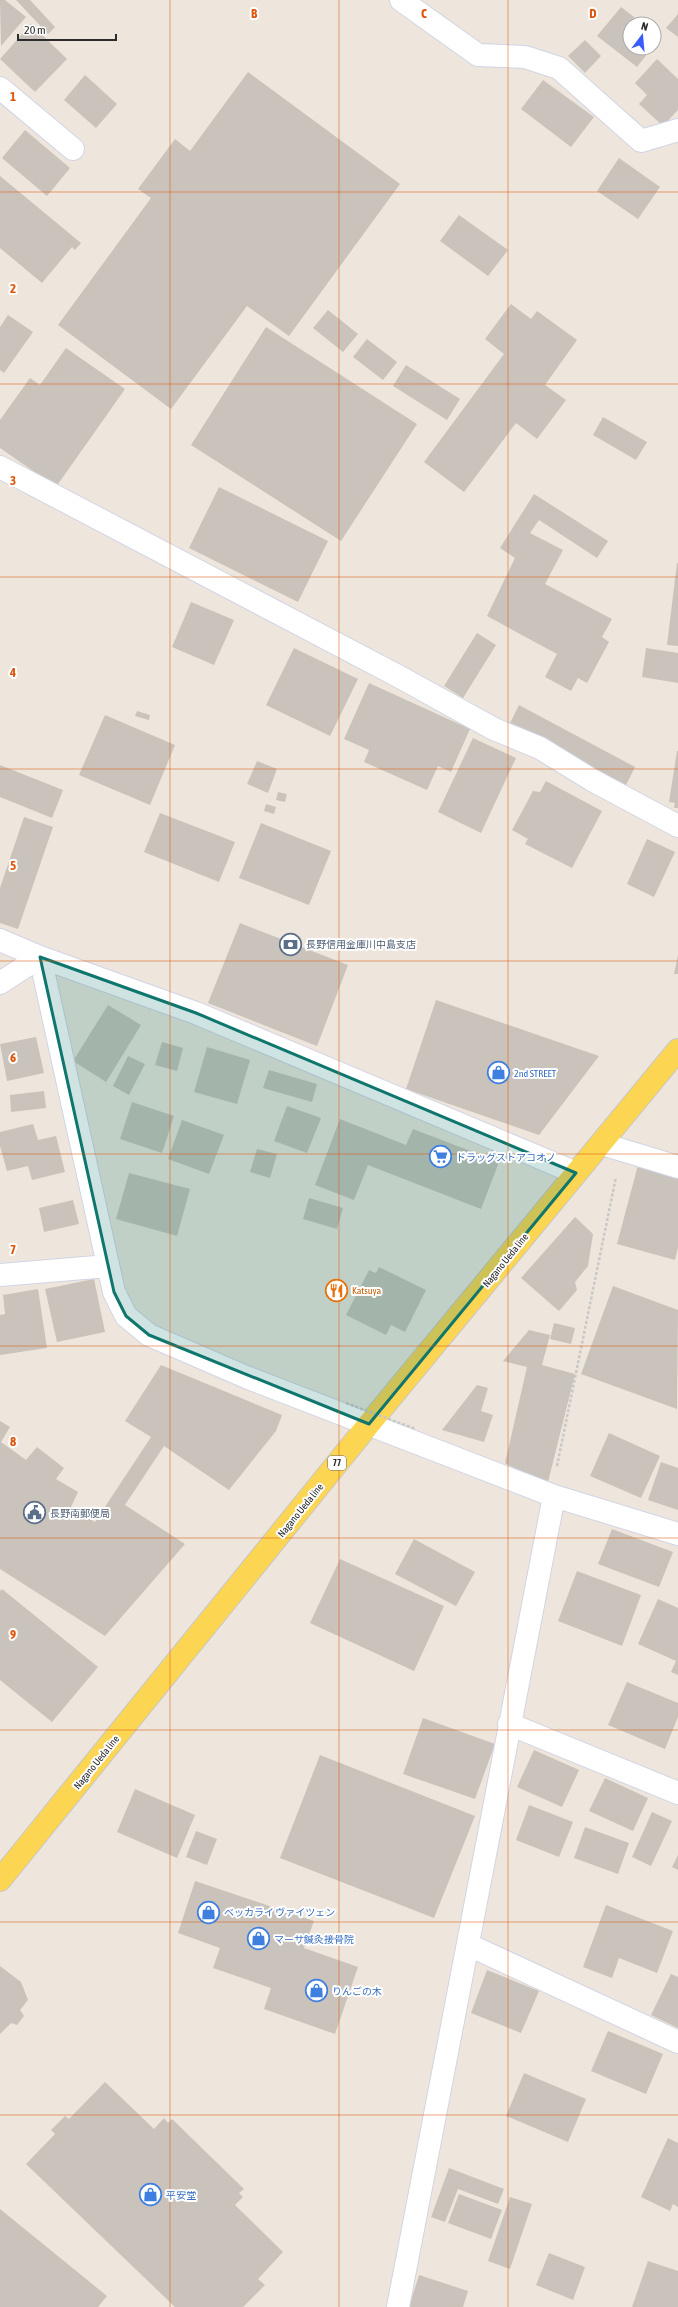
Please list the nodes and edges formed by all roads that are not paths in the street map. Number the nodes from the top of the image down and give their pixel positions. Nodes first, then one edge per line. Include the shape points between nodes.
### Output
1 (401, 0) edge
2 (0, 88) edge
3 (678, 130) edge
4 (73, 149) dead end
5 (0, 467) edge
6 (678, 826) edge
7 (0, 940) edge
8 (40, 957) junction
9 (0, 983) edge
10 (678, 1050) edge
11 (612, 1147) junction
12 (678, 1168) edge
13 (576, 1173) junction
14 (108, 1266) junction
15 (0, 1275) edge
16 (369, 1424) junction
17 (554, 1496) junction
18 (678, 1534) edge
19 (509, 1724) junction
20 (678, 1793) edge
21 (0, 1880) edge
22 (469, 1945) junction
23 (678, 2042) edge
24 (398, 2307) edge

1 - 3 street via 478,55 525,58 559,68 642,141
2 - 4 street
5 - 6 street via 494,729 540,748 592,780
7 - 8 street
8 - 9 street
8 - 13 street via 196,1013
8 - 14 street
10 - 11 main road, Nagano Ueda line / 77
11 - 12 street
11 - 13 main road, Nagano Ueda line / 77
13 - 16 main road, Nagano Ueda line / 77
14 - 15 street
14 - 16 street via 114,1292 126,1316 149,1335 246,1377
16 - 17 street
16 - 21 main road, Nagano Ueda line / 77
17 - 18 street
17 - 19 street
19 - 20 street
19 - 22 street
22 - 23 street
22 - 24 street

